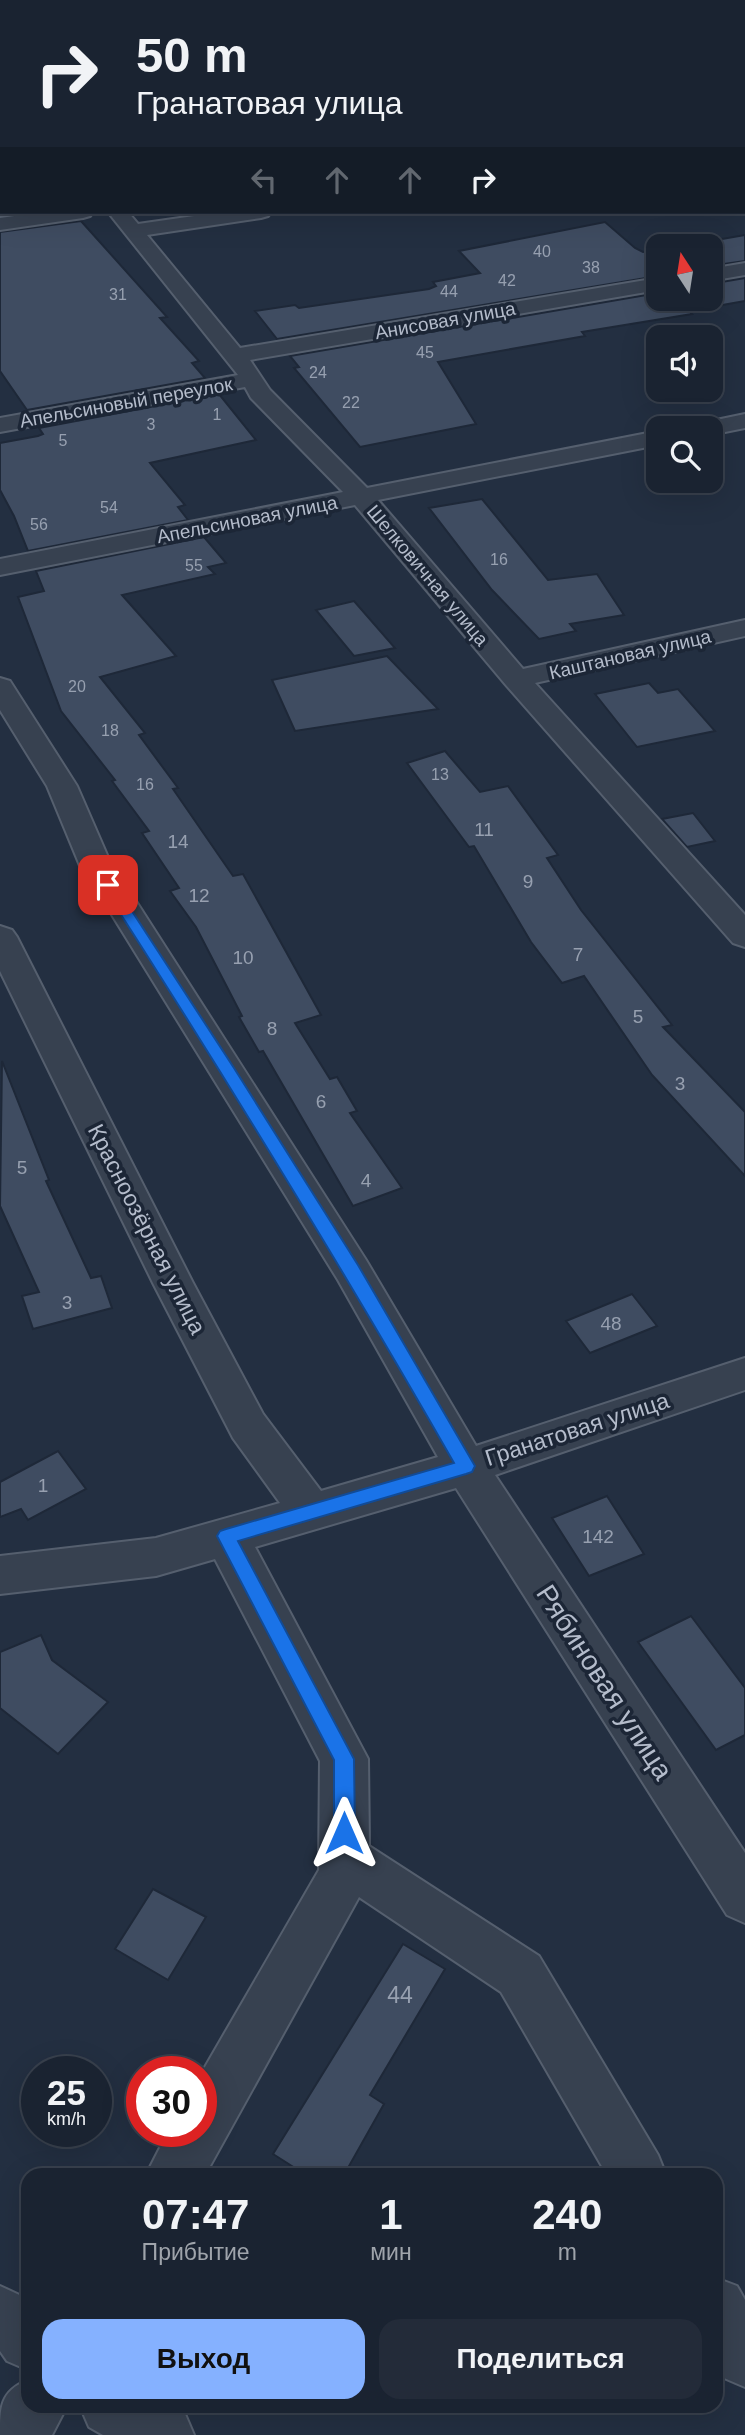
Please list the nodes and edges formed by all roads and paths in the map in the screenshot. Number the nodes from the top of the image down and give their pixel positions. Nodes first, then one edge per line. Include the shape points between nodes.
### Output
1 (69, 214) edge
2 (231, 214) edge
3 (125, 221) edge
4 (0, 224) edge
5 (745, 270) edge
6 (723, 273) edge
7 (646, 286) edge
8 (233, 356) junction
9 (253, 379) junction
10 (4, 418) edge
11 (745, 421) edge
12 (723, 426) edge
13 (646, 440) edge
14 (362, 496) junction
15 (0, 567) edge
16 (745, 628) edge
17 (516, 679) junction
18 (0, 687) edge
19 (745, 936) edge
20 (0, 937) edge
21 (745, 1374) edge
22 (466, 1466) junction
23 (311, 1511) junction
24 (226, 1536) junction
25 (0, 1575) edge
26 (344, 1858) junction
27 (745, 1898) edge
28 (217, 2100) edge
29 (190, 2147) edge
30 (178, 2168) edge
31 (634, 2168) edge
32 (0, 2315) edge
33 (723, 2319) edge
34 (21, 2330) edge
35 (745, 2357) edge
36 (31, 2413) edge
37 (123, 2413) edge
38 (14, 2435) edge
39 (164, 2435) edge

1 - 4 street
2 - 3 street
3 - 8 street, Шелковичная улица
5 - 6 street
7 - 8 street, Анисовая улица
8 - 9 street, Шелковичная улица
9 - 10 street, Апельсиновый переулок
9 - 14 street, Шелковичная улица via 259,393
11 - 12 street
13 - 14 street, Апельсиновая улица
14 - 15 street, Апельсиновая улица
14 - 17 street, Шелковичная улица
16 - 17 street, Каштановая улица
17 - 19 street, Шелковичная улица
18 - 22 street via 62,786 99,873 258,1118
20 - 23 street, Красноозёрная улица via 248,1426
21 - 22 street, Гранатовая улица
22 - 23 street, Гранатовая улица
22 - 27 street, Рябиновая улица
23 - 24 street, Гранатовая улица
24 - 25 street, Гранатовая улица via 156,1556
24 - 26 street via 344,1759
26 - 28 street via 344,1874
26 - 31 street via 520,1974
29 - 30 street
32 - 34 street
33 - 35 street
36 - 38 street
37 - 39 street

